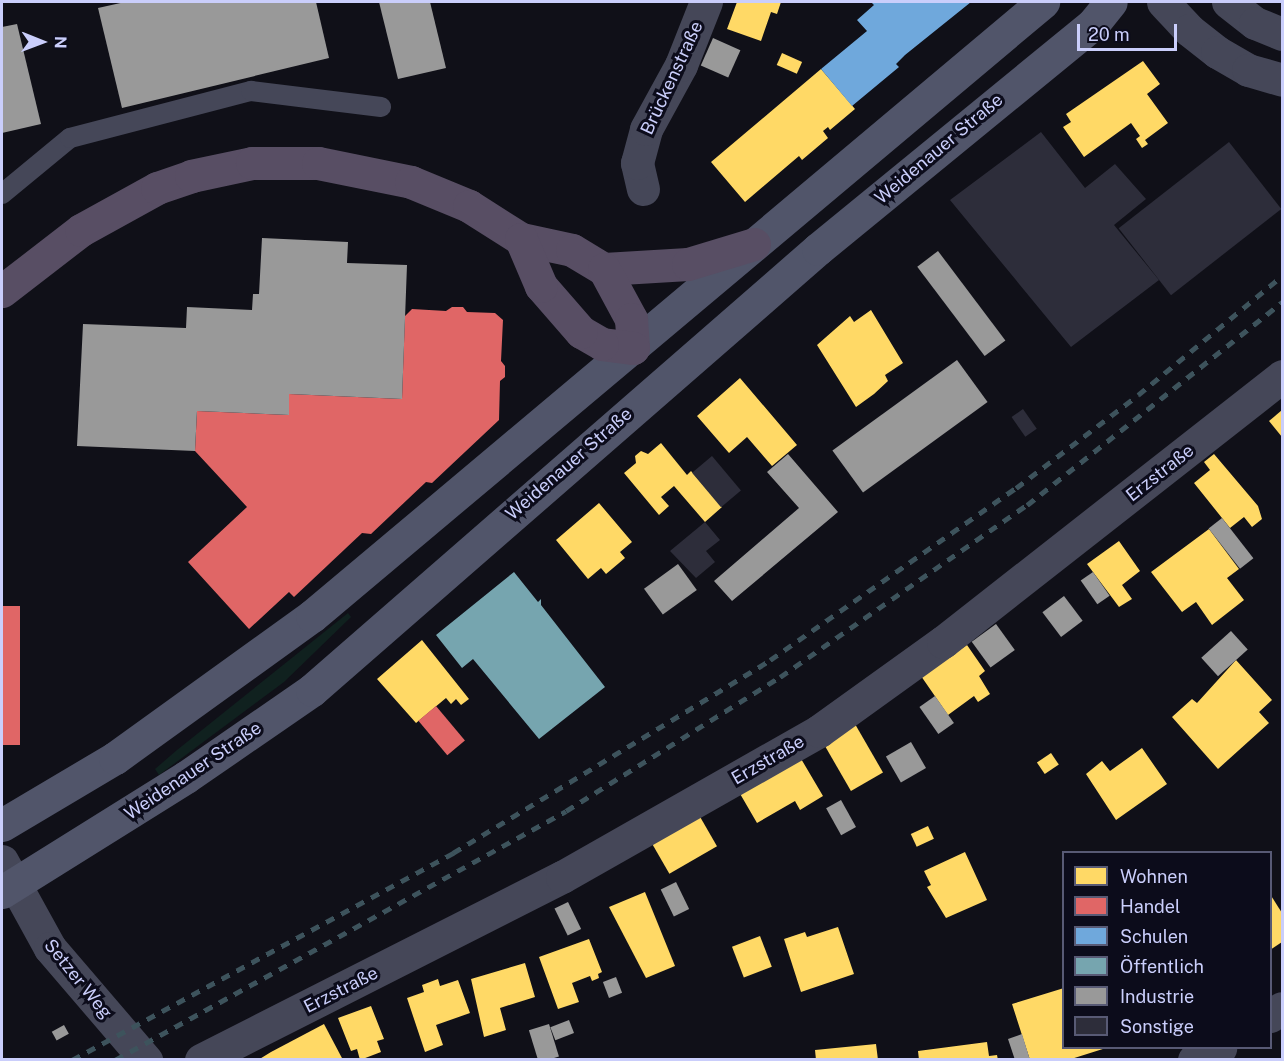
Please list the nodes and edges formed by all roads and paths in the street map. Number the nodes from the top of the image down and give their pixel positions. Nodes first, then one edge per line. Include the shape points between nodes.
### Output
1 (706, 2) edge
2 (1043, 2) edge
3 (1111, 2) edge
4 (1163, 2) edge
5 (1228, 2) edge
6 (1282, 34) edge
7 (1282, 80) edge
8 (381, 107) dead end
9 (643, 189) dead end
10 (2, 194) edge
11 (521, 239) junction
12 (754, 244) junction
13 (604, 269) junction
14 (2, 291) edge
15 (633, 348) junction
16 (1282, 376) edge
17 (663, 382) junction
18 (2, 825) edge
19 (6, 880) edge
20 (1216, 1049) edge
21 (146, 1059) edge
22 (201, 1059) edge
23 (1194, 1059) edge

1 - 9 street, Brückenstraße via 681,65 646,129 637,163
2 - 12 main road
3 - 17 main road, Weidenauer Straße via 1093,24
4 - 7 street via 1217,52 1248,70
5 - 6 street via 1255,23
8 - 10 lane via 251,91 70,138
11 - 13 highway via 572,250
11 - 14 highway via 469,206 380,173 318,163 252,163 191,176 120,206
11 - 15 highway via 541,286 581,332 602,344
12 - 13 highway via 688,264
12 - 15 main road
13 - 15 highway via 631,319
15 - 17 main road
15 - 18 main road via 312,616 115,758
16 - 22 street, Erzstraße via 944,642 819,731 562,877
17 - 19 main road, Weidenauer Straße via 312,690 186,777
19 - 21 street, Setzer Weg via 50,948
20 - 23 street

